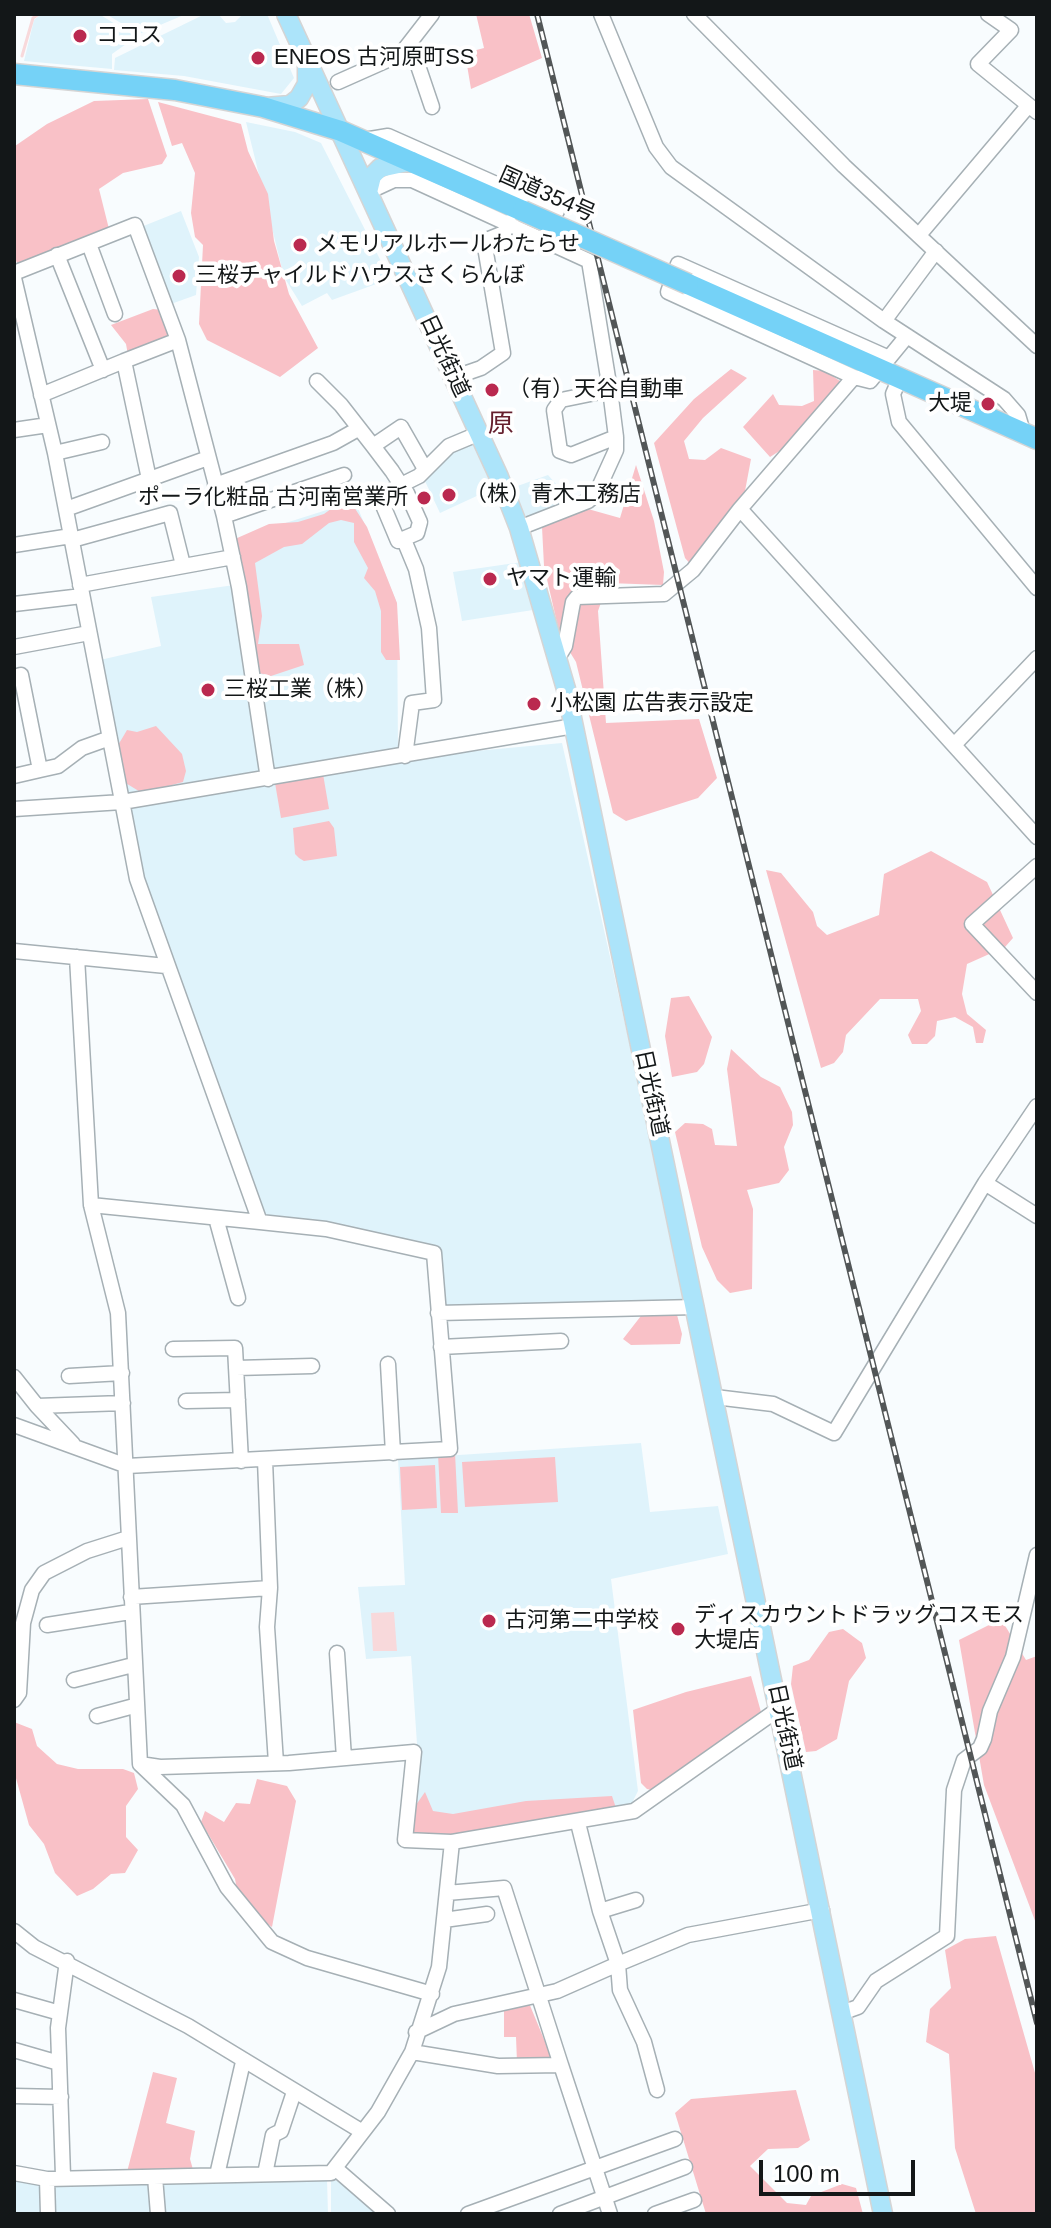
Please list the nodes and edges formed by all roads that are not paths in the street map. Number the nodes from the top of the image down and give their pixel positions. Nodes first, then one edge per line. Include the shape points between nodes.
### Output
1 (286, 14) edge
2 (432, 14) edge
3 (601, 14) edge
4 (694, 14) edge
5 (988, 14) edge
6 (411, 45) junction
7 (307, 58) junction
8 (14, 74) edge
9 (338, 82) dead end
10 (263, 107) junction
11 (432, 107) dead end
12 (1033, 109) edge
13 (341, 131) junction
14 (364, 140) junction
15 (412, 161) junction
16 (368, 192) junction
17 (516, 216) junction
18 (919, 235) junction
19 (541, 238) junction
20 (89, 244) junction
21 (936, 251) junction
22 (57, 255) junction
23 (14, 277) edge
24 (18, 312) edge
25 (115, 314) dead end
26 (884, 321) junction
27 (907, 336) junction
28 (178, 340) junction
29 (1037, 346) edge
30 (124, 361) junction
31 (885, 364) junction
32 (103, 370) junction
33 (455, 377) junction
34 (854, 377) junction
35 (900, 378) junction
36 (317, 381) dead end
37 (610, 390) junction
38 (41, 395) junction
39 (48, 425) junction
40 (358, 429) junction
41 (14, 430) edge
42 (480, 433) junction
43 (1030, 436) edge
44 (616, 437) junction
45 (102, 442) dead end
46 (373, 446) junction
47 (55, 453) junction
48 (208, 458) junction
49 (425, 469) junction
50 (344, 475) dead end
51 (149, 479) junction
52 (215, 485) junction
53 (401, 485) junction
54 (66, 509) junction
55 (740, 509) junction
56 (224, 516) junction
57 (519, 528) junction
58 (72, 538) junction
59 (404, 540) junction
60 (14, 545) edge
61 (233, 557) junction
62 (183, 565) junction
63 (1037, 588) edge
64 (81, 591) junction
65 (14, 604) edge
66 (89, 633) junction
67 (14, 647) edge
68 (1037, 658) edge
69 (557, 659) junction
70 (14, 677) edge
71 (574, 726) junction
72 (110, 738) junction
73 (954, 745) junction
74 (405, 756) junction
75 (40, 770) junction
76 (14, 776) edge
77 (268, 779) junction
78 (122, 802) junction
79 (14, 809) edge
80 (1037, 837) edge
81 (1037, 866) edge
82 (14, 951) edge
83 (77, 957) junction
84 (166, 966) junction
85 (1037, 993) edge
86 (1037, 1106) edge
87 (985, 1183) junction
88 (91, 1205) junction
89 (1037, 1216) edge
90 (216, 1218) junction
91 (260, 1222) junction
92 (238, 1298) dead end
93 (696, 1307) junction
94 (438, 1313) junction
95 (561, 1341) dead end
96 (441, 1347) junction
97 (173, 1349) dead end
98 (388, 1364) dead end
99 (312, 1366) dead end
100 (236, 1368) junction
101 (122, 1373) junction
102 (69, 1376) dead end
103 (14, 1377) edge
104 (715, 1397) junction
105 (238, 1400) junction
106 (186, 1401) dead end
107 (123, 1403) junction
108 (37, 1406) junction
109 (14, 1425) edge
110 (76, 1447) junction
111 (393, 1453) junction
112 (265, 1460) junction
113 (241, 1461) junction
114 (127, 1466) junction
115 (128, 1538) junction
116 (1037, 1555) edge
117 (270, 1588) junction
118 (131, 1605) junction
119 (47, 1625) dead end
120 (337, 1653) dead end
121 (133, 1665) junction
122 (74, 1680) dead end
123 (14, 1700) edge
124 (134, 1706) junction
125 (780, 1708) junction
126 (97, 1716) dead end
127 (344, 1758) junction
128 (276, 1763) junction
129 (140, 1764) junction
130 (578, 1823) junction
131 (452, 1842) junction
132 (447, 1893) junction
133 (636, 1900) dead end
134 (822, 1910) junction
135 (600, 1911) junction
136 (487, 1914) dead end
137 (444, 1920) junction
138 (14, 1931) edge
139 (67, 1961) junction
140 (618, 1964) junction
141 (432, 1994) junction
142 (537, 1996) junction
143 (14, 2000) edge
144 (844, 2012) junction
145 (60, 2013) junction
146 (416, 2032) junction
147 (14, 2050) edge
148 (412, 2052) junction
149 (243, 2062) junction
150 (59, 2063) junction
151 (561, 2065) junction
152 (657, 2090) dead end
153 (294, 2092) junction
154 (14, 2096) edge
155 (61, 2097) junction
156 (361, 2131) junction
157 (675, 2139) dead end
158 (685, 2167) dead end
159 (335, 2168) junction
160 (594, 2168) junction
161 (14, 2173) edge
162 (265, 2174) junction
163 (217, 2175) junction
164 (63, 2176) junction
165 (155, 2177) junction
166 (47, 2179) junction
167 (604, 2197) junction
168 (694, 2200) dead end
169 (48, 2214) edge
170 (158, 2214) edge
171 (388, 2214) edge
172 (468, 2214) edge
173 (560, 2214) edge
174 (610, 2214) edge
175 (655, 2214) edge
176 (883, 2214) edge

1 - 7 main road, 日光街道
2 - 6 street
3 - 26 street via 656,147 671,167
4 - 18 street
5 - 12 street via 1011,30 978,64
6 - 9 street
6 - 11 street
7 - 10 main road via 307,84 299,98 282,107
7 - 13 main road, 日光街道
8 - 10 highway, 国道354号 via 175,90
10 - 13 highway, 国道354号
12 - 18 street
13 - 14 highway, 国道354号
13 - 16 main road, 日光街道
14 - 15 highway, 国道354号
14 - 19 street via 388,136 557,211
15 - 16 main road via 380,168
15 - 17 highway, 国道354号
16 - 17 street via 406,178
16 - 33 main road, 日光街道
17 - 19 street
17 - 31 highway, 国道354号, bridge
17 - 33 street via 504,233 484,241 503,353
18 - 21 street
19 - 37 street via 589,261
20 - 22 street
20 - 25 street
20 - 28 street via 135,225
21 - 26 street
21 - 29 street
22 - 23 street
22 - 32 street
23 - 24 street
24 - 38 street
26 - 27 street
27 - 31 street
27 - 43 street via 1004,399
28 - 30 street
28 - 48 street
30 - 32 street
30 - 51 street
31 - 34 street via 870,381
31 - 34 street via 678,264 668,292
31 - 35 highway, 国道354号
32 - 38 street
33 - 42 main road, 日光街道
34 - 55 street
35 - 43 highway, 国道354号
35 - 63 street via 893,394 899,422
36 - 40 street
37 - 44 street
37 - 44 street via 561,400 554,410 560,451 571,455
38 - 39 street
39 - 41 street
39 - 47 street
40 - 46 street
40 - 52 street
42 - 49 street via 449,446
42 - 57 main road, 日光街道
44 - 57 street via 616,450 596,494
45 - 47 street
46 - 49 street via 401,427
46 - 53 street
47 - 54 street
48 - 51 street
48 - 52 street
49 - 53 street
50 - 56 street
51 - 54 street
52 - 56 street
53 - 59 street via 420,522 417,533
53 - 59 street via 384,495 382,503 398,541
54 - 58 street
55 - 69 street via 693,570 664,594 577,597
55 - 73 street
56 - 61 street
57 - 69 main road, 日光街道
58 - 60 street
58 - 62 street via 170,513
58 - 64 street
59 - 74 street via 429,628 434,700 412,703
61 - 62 street
61 - 77 street
62 - 64 street
64 - 65 street
64 - 66 street
66 - 67 street
66 - 72 street
68 - 73 street
69 - 71 main road, 日光街道
70 - 75 street via 21,675
71 - 74 street
71 - 93 main road, 日光街道
72 - 75 street
72 - 78 street
73 - 80 street
74 - 77 street
75 - 76 street
77 - 78 street
78 - 79 street
78 - 84 street via 137,879
81 - 85 street via 972,924
82 - 83 street
83 - 84 street
83 - 88 street
84 - 91 street
86 - 87 street
87 - 89 street
87 - 104 street via 834,1433 773,1404
88 - 90 street
88 - 101 street via 118,1313
90 - 91 street
90 - 92 street
91 - 94 street via 326,1229 434,1253
93 - 94 street
93 - 104 main road, 日光街道
94 - 96 street
95 - 96 street
96 - 111 street via 450,1449
97 - 100 street via 235,1348
98 - 111 street
99 - 100 street
100 - 105 street
101 - 102 street
101 - 107 street
103 - 108 street
104 - 125 main road, 日光街道
105 - 106 street
105 - 113 street
107 - 108 street
107 - 114 street
108 - 110 street
109 - 110 street
110 - 114 street
111 - 112 street
112 - 113 street
112 - 117 street
113 - 114 street
114 - 115 street
115 - 118 street
115 - 123 street via 44,1573 32,1590
116 - 144 street via 1013,1657 984,1739 964,1760 954,1790 947,1936 876,1981 858,2007
117 - 118 street
117 - 128 street via 267,1627
118 - 119 street
118 - 121 street
120 - 127 street
121 - 122 street
121 - 124 street
124 - 126 street
124 - 129 street
125 - 130 street via 634,1811
125 - 134 main road, 日光街道
127 - 128 street
127 - 131 street via 414,1752 405,1840
128 - 129 street
129 - 141 street via 183,1805 227,1887 272,1942 307,1958
130 - 131 street
130 - 135 street
131 - 132 street
132 - 137 street
132 - 142 street via 504,1888
133 - 135 street
134 - 140 street via 688,1935
134 - 144 main road, 日光街道
135 - 140 street
136 - 137 street
137 - 141 street
138 - 139 street via 34,1947
139 - 145 street
139 - 149 street
140 - 142 street
140 - 152 street via 620,1990 644,2042
141 - 146 street
142 - 146 street via 454,2014
142 - 151 street
143 - 145 street
144 - 176 main road, 日光街道
145 - 150 street
146 - 148 street
147 - 150 street
148 - 151 street via 498,2066
148 - 156 street
149 - 153 street
149 - 163 street
150 - 155 street
151 - 160 street
153 - 156 street
153 - 162 street via 281,2131 273,2135
154 - 155 street
155 - 164 street
156 - 159 street
157 - 160 street
158 - 167 street
159 - 162 street via 331,2173
159 - 171 street
160 - 167 street
160 - 172 street
161 - 166 street
162 - 163 street
163 - 165 street
164 - 165 street
164 - 166 street
165 - 170 street
166 - 169 street
167 - 173 street
167 - 174 street
168 - 175 street

